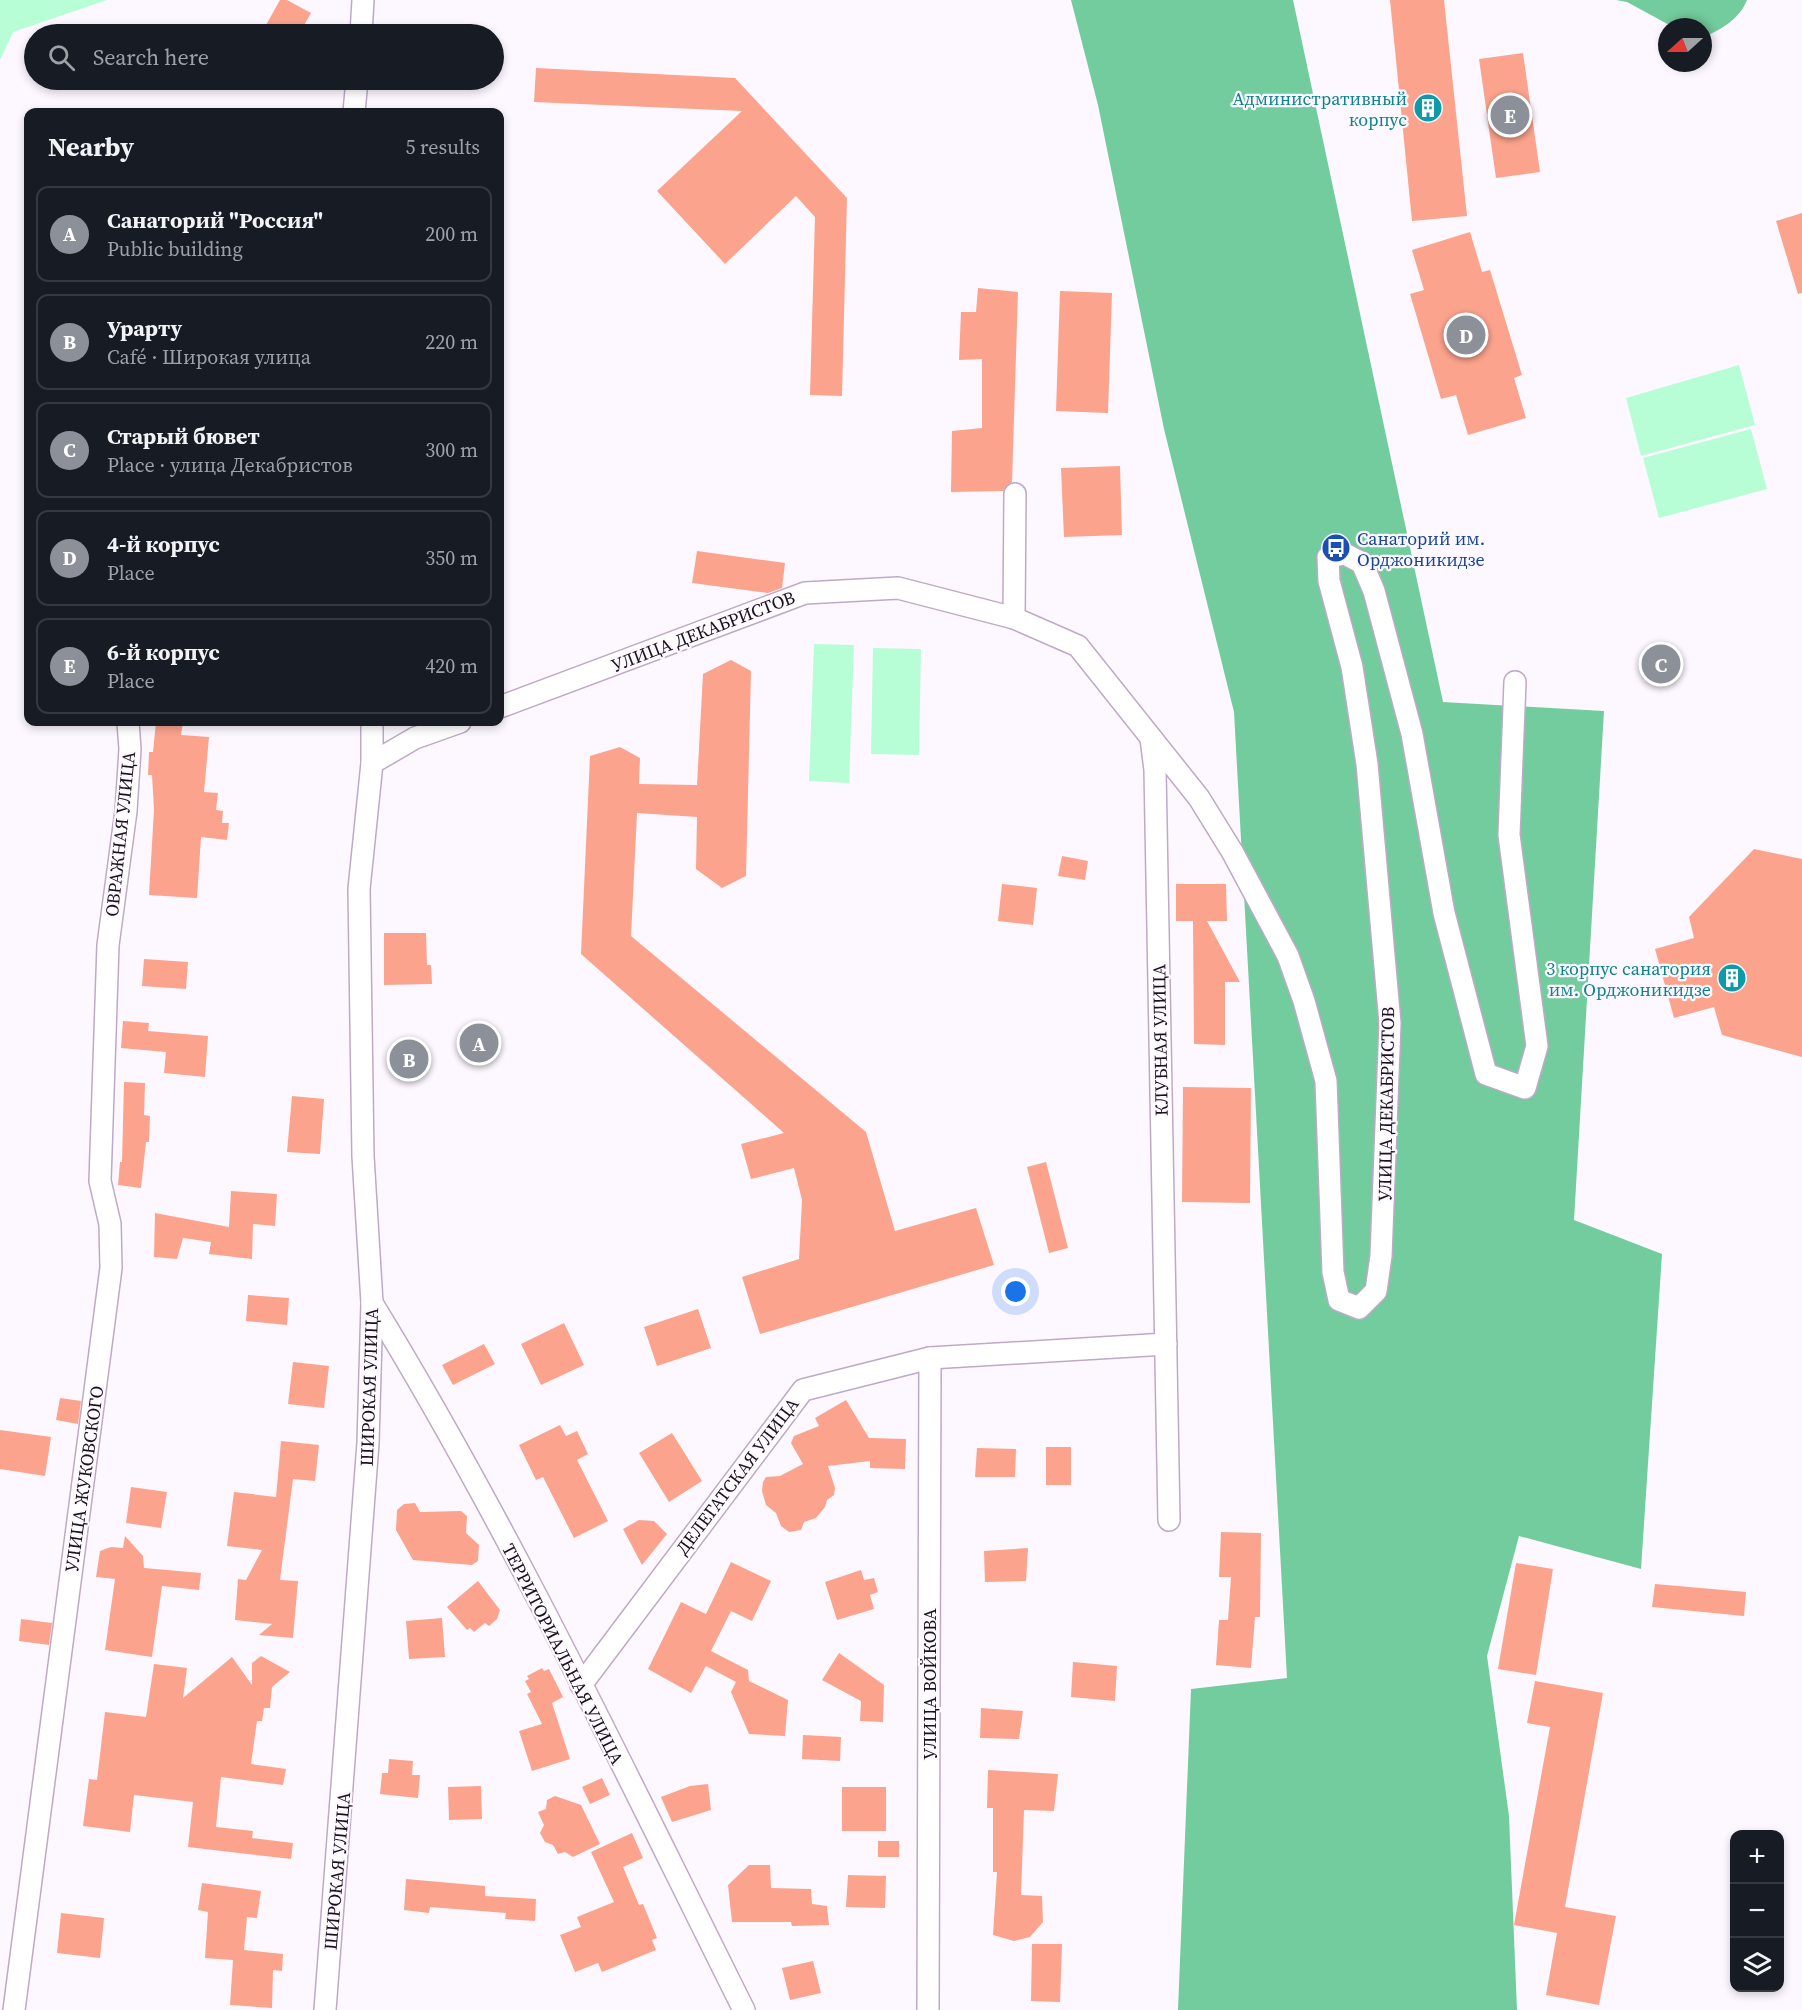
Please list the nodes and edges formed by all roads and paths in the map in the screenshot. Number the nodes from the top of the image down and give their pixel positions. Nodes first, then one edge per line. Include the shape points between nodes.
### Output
1 (363, 0) edge
2 (362, 24) edge
3 (356, 90) edge
4 (354, 108) edge
5 (1015, 494) dead end
6 (1014, 618) junction
7 (1515, 682) dead end
8 (504, 706) edge
9 (129, 726) edge
10 (372, 726) edge
11 (449, 726) edge
12 (1150, 737) junction
13 (372, 763) junction
14 (108, 945) joint
15 (372, 1303) junction
16 (1166, 1344) junction
17 (930, 1358) junction
18 (1169, 1520) dead end
19 (581, 1685) junction
20 (14, 2010) edge
21 (325, 2010) edge
22 (744, 2010) edge
23 (928, 2010) edge

1 - 2 street
3 - 4 street
5 - 6 street
6 - 8 street, УЛИЦА ДЕКАБРИСТОВ via 898,588 805,593
6 - 12 street, УЛИЦА ДЕКАБРИСТОВ via 1078,646
7 - 12 street, УЛИЦА ДЕКАБРИСТОВ via 1509,835 1537,1046 1525,1088 1486,1074 1444,913 1412,734 1374,591 1362,563 1345,554 1328,557 1329,581 1352,667 1367,764 1390,1023 1381,1256 1376,1291 1359,1308 1339,1300 1333,1272 1326,1081 1288,956 1199,798
9 - 14 street, ОВРАЖНАЯ УЛИЦА via 126,811
10 - 13 street
11 - 13 street via 415,738
12 - 16 street, КЛУБНАЯ УЛИЦА via 1155,770
13 - 15 street, ШИРОКАЯ УЛИЦА via 359,889 363,1156
14 - 20 street, УЛИЦА ЖУКОВСКОГО via 100,1181 110,1224 111,1268
15 - 19 street, ТЕРРИТОРИАЛЬНАЯ УЛИЦА via 426,1392
15 - 21 street, ШИРОКАЯ УЛИЦА via 368,1443
16 - 17 street, ДЕЛЕГАТСКАЯ УЛИЦА
16 - 18 street, КЛУБНАЯ УЛИЦА
17 - 19 street, ДЕЛЕГАТСКАЯ УЛИЦА via 803,1390
17 - 23 street, УЛИЦА ВОЙКОВА
19 - 22 street, ТЕРРИТОРИАЛЬНАЯ УЛИЦА

